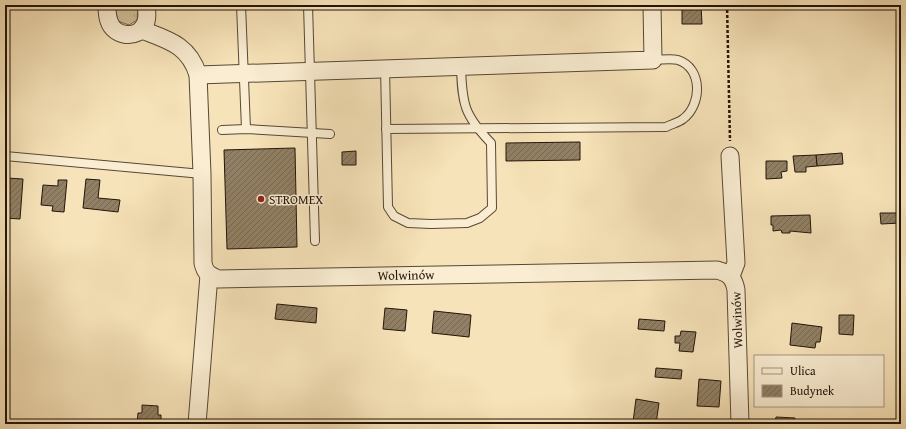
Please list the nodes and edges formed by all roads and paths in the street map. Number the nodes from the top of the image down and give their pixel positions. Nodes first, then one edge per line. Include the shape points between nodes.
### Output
1 (107, 5) edge
2 (146, 5) edge
3 (241, 5) edge
4 (308, 5) edge
5 (652, 5) edge
6 (728, 5) edge
7 (142, 30) junction
8 (653, 60) junction
9 (461, 66) junction
10 (386, 68) junction
11 (311, 71) junction
12 (243, 73) junction
13 (198, 75) junction
14 (477, 128) junction
15 (246, 129) junction
16 (386, 129) junction
17 (222, 130) dead end
18 (313, 134) junction
19 (330, 134) dead end
20 (5, 156) edge
21 (730, 156) joint
22 (202, 174) junction
23 (315, 242) dead end
24 (209, 275) junction
25 (731, 276) junction
26 (197, 424) edge
27 (740, 424) edge

1 - 7 street via 109,21 115,30 130,35
2 - 7 street via 146,23
3 - 12 lane
4 - 11 lane
5 - 8 street
6 - 21 path
7 - 13 street via 173,41 189,56
8 - 9 street
8 - 14 lane via 677,60 690,66 696,80 697,97 692,109 682,120 666,127
9 - 10 street
9 - 14 lane via 466,112
10 - 11 street
10 - 16 lane
11 - 12 street
11 - 18 lane
12 - 13 street
12 - 15 lane
13 - 22 street
14 - 16 lane
14 - 16 lane via 491,143 492,208 480,218 467,223 431,224 408,222 394,216 388,207
15 - 17 lane
15 - 18 lane
18 - 19 lane
18 - 23 lane
20 - 22 lane
21 - 25 street via 736,263
22 - 24 street via 203,263 204,270
24 - 25 street, Wolwinów via 218,279 717,270
24 - 26 street
25 - 27 street, Wolwinów via 736,290

